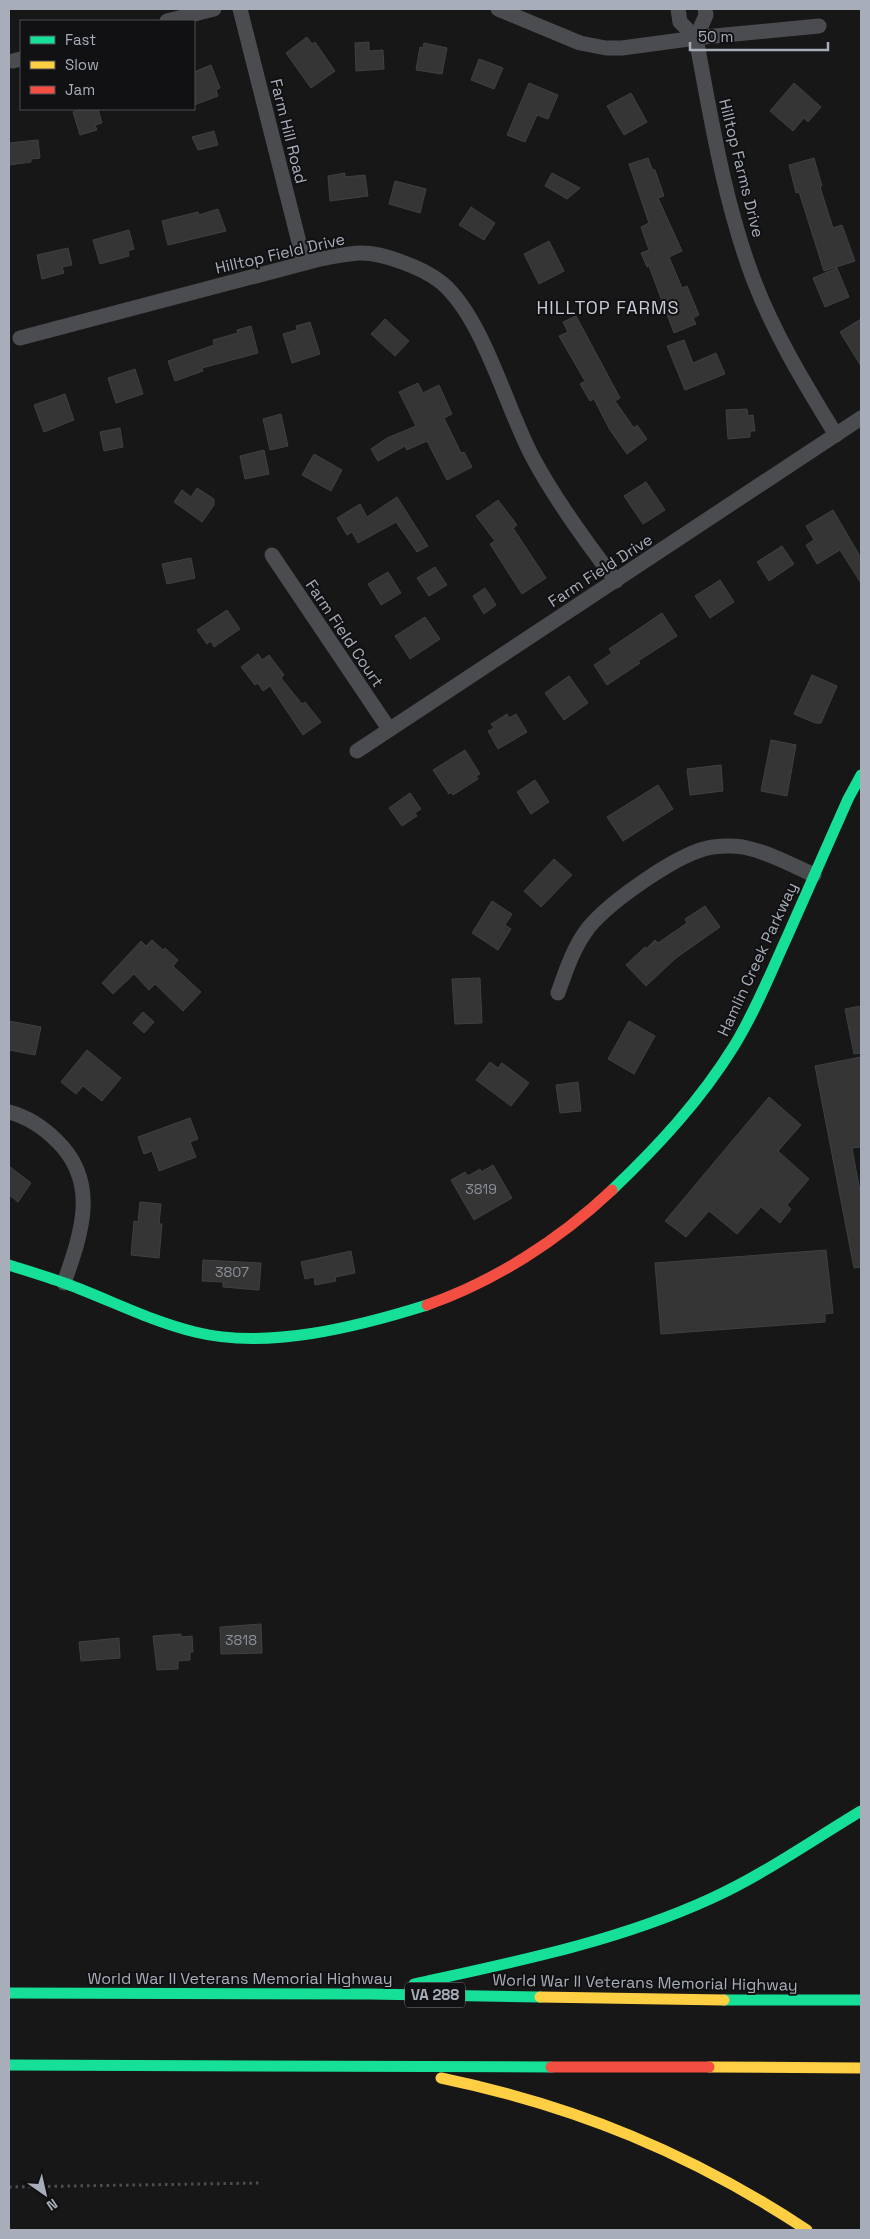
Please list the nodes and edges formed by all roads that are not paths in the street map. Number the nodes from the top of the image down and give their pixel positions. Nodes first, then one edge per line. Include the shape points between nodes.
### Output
1 (214, 9) edge
2 (240, 9) edge
3 (498, 9) edge
4 (678, 9) edge
5 (705, 9) edge
6 (171, 20) edge
7 (819, 26) dead end
8 (696, 38) junction
9 (304, 262) junction
10 (20, 338) dead end
11 (861, 418) edge
12 (836, 435) junction
13 (272, 555) dead end
14 (616, 581) junction
15 (389, 729) junction
16 (357, 750) dead end
17 (861, 775) edge
18 (814, 875) junction
19 (558, 993) dead end
20 (9, 1112) edge
21 (9, 1264) edge
22 (64, 1283) junction
23 (861, 1811) edge
24 (9, 1993) edge
25 (370, 1994) junction
26 (861, 2000) edge
27 (9, 2065) edge
28 (380, 2067) junction
29 (861, 2068) edge
30 (807, 2230) edge

1 - 6 street
2 - 9 street, Farm Hill Road
3 - 8 street via 580,43 606,48
4 - 8 street via 680,22
5 - 8 street via 706,15
7 - 8 street
8 - 12 street, Hilltop Farms Drive via 732,212 753,277 790,360
9 - 10 street, Hilltop Field Drive
9 - 14 street, Hilltop Field Drive via 362,253 388,257 412,265 443,284 475,327 533,458
11 - 12 street, Farm Field Drive
12 - 14 street, Farm Field Drive
13 - 15 street, Farm Field Court
14 - 15 street, Farm Field Drive
15 - 16 street, Farm Field Drive
17 - 18 main road, Hamlin Creek Parkway
18 - 19 street via 743,847 712,847 684,856 614,903 589,927 570,958
18 - 22 main road, Hamlin Creek Parkway via 754,1011 713,1079 677,1126 606,1195 512,1265 452,1295 388,1316 333,1329 269,1338 243,1339 202,1334 162,1324
20 - 22 street via 24,1116 48,1132 69,1152 81,1179 84,1212 78,1243
21 - 22 main road, Hamlin Creek Parkway
23 - 25 main road via 756,1875 660,1919 554,1954
24 - 25 main road, World War II Veterans Memorial Highway / VA 288
25 - 26 main road, World War II Veterans Memorial Highway / VA 288
27 - 28 main road
28 - 29 main road
28 - 30 main road via 502,2092 594,2121 731,2181

